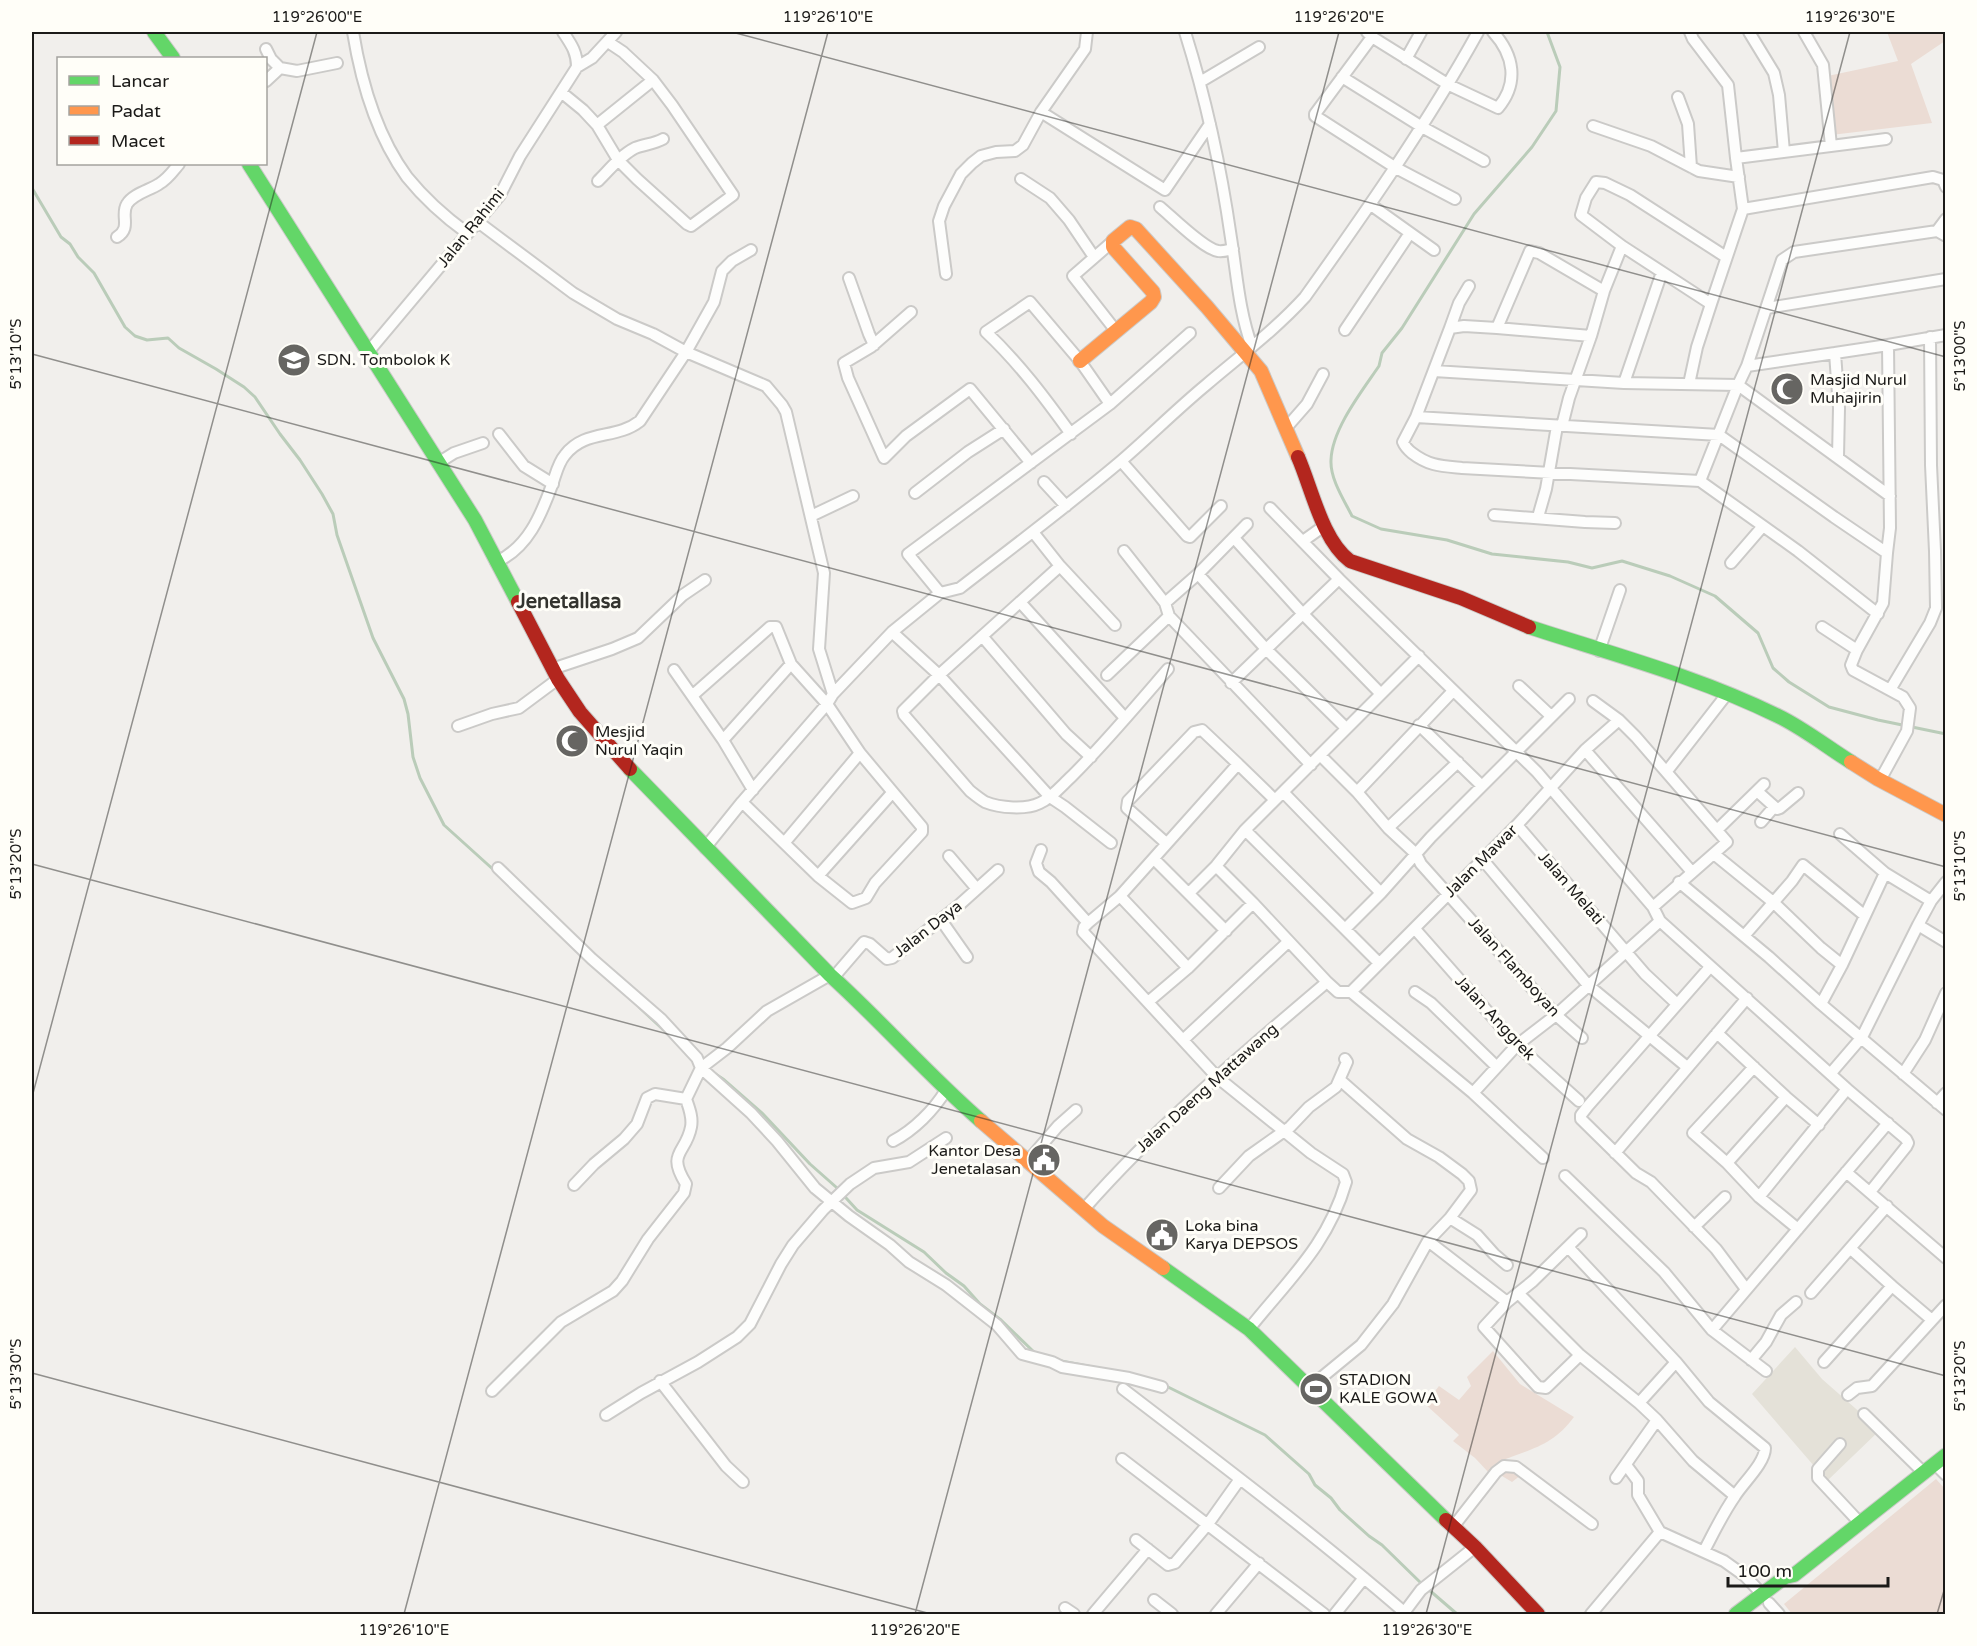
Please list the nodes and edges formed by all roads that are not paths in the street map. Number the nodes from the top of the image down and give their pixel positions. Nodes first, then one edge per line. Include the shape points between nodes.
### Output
1 (154, 32) edge
2 (354, 32) edge
3 (563, 32) edge
4 (616, 32) edge
5 (1087, 32) edge
6 (1185, 32) edge
7 (1421, 32) edge
8 (1478, 32) edge
9 (1493, 32) edge
10 (1690, 32) edge
11 (1749, 32) edge
12 (1804, 32) edge
13 (1370, 34) edge
14 (608, 42) junction
15 (1259, 47) dead end
16 (266, 49) dead end
17 (172, 57) edge
18 (1407, 59) junction
19 (337, 63) dead end
20 (577, 67) junction
21 (280, 68) junction
22 (1342, 77) junction
23 (267, 80) edge
24 (653, 80) junction
25 (1200, 82) junction
26 (1449, 86) junction
27 (561, 92) junction
28 (1678, 97) dead end
29 (1041, 112) junction
30 (1210, 124) junction
31 (597, 125) junction
32 (1593, 126) dead end
33 (1422, 127) junction
34 (663, 139) dead end
35 (1886, 139) dead end
36 (1831, 146) junction
37 (1784, 152) junction
38 (1736, 158) junction
39 (618, 160) junction
40 (1484, 161) dead end
41 (178, 165) edge
42 (250, 165) edge
43 (1396, 168) junction
44 (1691, 168) junction
45 (1739, 177) junction
46 (1021, 179) dead end
47 (598, 181) dead end
48 (1946, 187) edge
49 (1455, 199) dead end
50 (1371, 205) junction
51 (1160, 207) dead end
52 (1743, 208) junction
53 (1946, 219) edge
54 (478, 222) junction
55 (1410, 233) junction
56 (467, 234) junction
57 (1941, 234) edge
58 (117, 237) dead end
59 (1112, 243) junction
60 (1622, 246) junction
61 (1233, 249) junction
62 (751, 250) dead end
63 (1434, 250) dead end
64 (1094, 257) junction
65 (1726, 257) junction
66 (1662, 272) junction
67 (946, 274) dead end
68 (849, 278) dead end
69 (1946, 279) edge
70 (1469, 286) dead end
71 (1604, 291) junction
72 (1710, 304) junction
73 (1767, 308) junction
74 (911, 312) dead end
75 (1450, 328) junction
76 (1497, 328) junction
77 (1345, 330) dead end
78 (1116, 331) junction
79 (1191, 333) dead end
80 (1946, 335) edge
81 (1591, 336) junction
82 (1930, 337) junction
83 (874, 345) junction
84 (1888, 345) junction
85 (1248, 350) junction
86 (369, 351) junction
87 (686, 352) junction
88 (1835, 353) junction
89 (1080, 362) junction
90 (1747, 366) junction
91 (1434, 371) junction
92 (1323, 374) dead end
93 (1575, 380) junction
94 (1624, 383) junction
95 (1689, 384) junction
96 (1738, 385) junction
97 (1110, 404) junction
98 (1416, 417) junction
99 (1560, 426) junction
100 (1286, 428) junction
101 (1004, 429) junction
102 (499, 434) dead end
103 (1071, 434) junction
104 (1719, 435) junction
105 (483, 443) dead end
106 (1838, 457) junction
107 (1121, 461) junction
108 (438, 463) junction
109 (1031, 463) junction
110 (1549, 471) junction
111 (1700, 481) junction
112 (1044, 482) dead end
113 (553, 484) junction
114 (915, 493) dead end
115 (853, 496) dead end
116 (1890, 496) junction
117 (1066, 506) junction
118 (1221, 506) dead end
119 (1270, 508) dead end
120 (1494, 515) dead end
121 (811, 516) junction
122 (1538, 517) junction
123 (1615, 523) dead end
124 (1247, 524) dead end
125 (1324, 526) junction
126 (1763, 526) junction
127 (1033, 532) junction
128 (1234, 538) junction
129 (1303, 541) junction
130 (1124, 551) dead end
131 (1887, 553) junction
132 (496, 562) junction
133 (1731, 563) dead end
134 (1060, 566) junction
135 (1198, 574) junction
136 (1339, 579) junction
137 (705, 580) dead end
138 (1620, 590) dead end
139 (940, 593) junction
140 (1020, 602) junction
141 (1165, 603) junction
142 (1303, 614) junction
143 (1878, 614) junction
144 (1169, 616) junction
145 (1115, 626) dead end
146 (1822, 627) dead end
147 (892, 633) junction
148 (982, 636) junction
149 (1266, 649) junction
150 (1857, 650) junction
151 (1599, 651) junction
152 (1419, 656) junction
153 (791, 664) junction
154 (1168, 669) dead end
155 (674, 670) dead end
156 (555, 674) junction
157 (939, 675) junction
158 (1107, 675) dead end
159 (1231, 683) junction
160 (1519, 686) dead end
161 (1890, 690) junction
162 (1453, 691) junction
163 (1381, 694) junction
164 (1727, 694) junction
165 (693, 695) junction
166 (830, 699) junction
167 (1569, 699) dead end
168 (1593, 701) dead end
169 (1551, 716) junction
170 (1125, 718) junction
171 (1618, 720) junction
172 (1419, 725) junction
173 (458, 726) dead end
174 (1346, 728) junction
175 (723, 740) junction
176 (1585, 750) junction
177 (1516, 752) junction
178 (860, 753) junction
179 (1321, 756) junction
180 (1091, 757) junction
181 (1458, 762) junction
182 (1238, 764) junction
183 (1311, 765) junction
184 (1667, 771) junction
185 (1878, 778) junction
186 (1482, 786) junction
187 (1552, 788) junction
188 (753, 790) junction
189 (1357, 792) junction
190 (892, 793) junction
191 (1798, 793) dead end
192 (1279, 796) junction
193 (1050, 797) junction
194 (742, 802) junction
195 (1774, 807) junction
196 (1946, 815) edge
197 (1761, 822) dead end
198 (1517, 825) junction
199 (1388, 828) junction
200 (1718, 829) junction
201 (1245, 830) junction
202 (1840, 834) dead end
203 (785, 842) junction
204 (1111, 843) dead end
205 (1166, 843) junction
206 (705, 848) junction
207 (1041, 850) dead end
208 (1416, 854) junction
209 (1714, 854) junction
210 (949, 856) dead end
211 (1154, 859) junction
212 (1483, 860) junction
213 (1216, 866) junction
214 (498, 868) dead end
215 (998, 870) dead end
216 (1692, 872) junction
217 (1885, 873) junction
218 (818, 876) junction
219 (1679, 882) junction
220 (1946, 882) edge
221 (977, 889) junction
222 (1381, 893) junction
223 (1189, 894) junction
224 (1448, 894) junction
225 (1120, 896) junction
226 (1931, 901) junction
227 (1773, 902) junction
228 (1253, 903) junction
229 (1653, 907) junction
230 (1864, 915) junction
231 (941, 920) junction
232 (1660, 921) junction
233 (1088, 923) junction
234 (1918, 925) junction
235 (1345, 929) junction
236 (1415, 929) junction
237 (1226, 931) junction
238 (1744, 936) junction
239 (1288, 942) junction
240 (1946, 942) edge
241 (1625, 952) junction
242 (967, 957) dead end
243 (1379, 963) junction
244 (1842, 965) junction
245 (1710, 967) junction
246 (1188, 968) junction
247 (831, 976) junction
248 (1327, 982) junction
249 (1588, 985) junction
250 (1352, 992) junction
251 (1415, 992) dead end
252 (1946, 993) edge
253 (1747, 998) junction
254 (1148, 1002) junction
255 (1677, 1004) junction
256 (1821, 1004) junction
257 (1556, 1015) junction
258 (1717, 1033) junction
259 (1649, 1036) junction
260 (1862, 1037) junction
261 (1582, 1038) dead end
262 (1183, 1040) junction
263 (1517, 1045) junction
264 (1345, 1059) dead end
265 (1497, 1066) junction
266 (1687, 1067) junction
267 (1754, 1067) junction
268 (701, 1068) junction
269 (1831, 1073) junction
270 (1903, 1074) junction
271 (1217, 1077) junction
272 (1340, 1080) junction
273 (1847, 1089) junction
274 (946, 1090) junction
275 (1473, 1093) junction
276 (1946, 1093) edge
277 (1786, 1097) junction
278 (686, 1099) junction
279 (1580, 1101) dead end
280 (1941, 1106) edge
281 (1076, 1110) dead end
282 (1888, 1123) junction
283 (1819, 1125) junction
284 (1284, 1131) junction
285 (946, 1137) dead end
286 (893, 1141) dead end
287 (1615, 1153) junction
288 (1543, 1158) dead end
289 (1027, 1162) junction
290 (1727, 1163) junction
291 (1846, 1172) junction
292 (1565, 1176) dead end
293 (574, 1185) dead end
294 (1219, 1188) dead end
295 (1870, 1192) junction
296 (1725, 1197) dead end
297 (1759, 1197) junction
298 (835, 1198) junction
299 (1887, 1206) junction
300 (1084, 1209) junction
301 (1450, 1218) junction
302 (1694, 1227) junction
303 (1798, 1229) junction
304 (1581, 1234) dead end
305 (1428, 1241) junction
306 (1568, 1247) junction
307 (1851, 1248) junction
308 (1946, 1258) edge
309 (1507, 1265) dead end
310 (1892, 1286) junction
311 (1746, 1289) junction
312 (1811, 1293) dead end
313 (1519, 1294) junction
314 (1507, 1302) junction
315 (1796, 1302) dead end
316 (1946, 1305) edge
317 (1932, 1320) junction
318 (1249, 1329) junction
319 (1712, 1330) junction
320 (1580, 1355) junction
321 (1751, 1360) junction
322 (1676, 1362) junction
323 (1824, 1362) dead end
324 (1766, 1371) dead end
325 (660, 1381) junction
326 (1310, 1386) junction
327 (1162, 1387) dead end
328 (1123, 1389) dead end
329 (492, 1391) dead end
330 (1848, 1395) dead end
331 (1640, 1403) junction
332 (1864, 1414) dead end
333 (606, 1415) dead end
334 (1658, 1420) junction
335 (1840, 1444) dead end
336 (1122, 1459) dead end
337 (1940, 1460) edge
338 (1626, 1465) junction
339 (1924, 1473) junction
340 (1946, 1475) edge
341 (1616, 1478) dead end
342 (1239, 1479) junction
343 (743, 1482) dead end
344 (1735, 1496) junction
345 (1860, 1523) junction
346 (1208, 1524) junction
347 (1592, 1524) dead end
348 (1453, 1527) junction
349 (1660, 1532) junction
350 (1136, 1540) dead end
351 (1475, 1547) junction
352 (1148, 1549) junction
353 (1704, 1551) junction
354 (1259, 1563) junction
355 (1364, 1578) junction
356 (1766, 1599) junction
357 (1154, 1600) dead end
358 (1404, 1613) edge
359 (1093, 1614) edge
360 (1172, 1614) edge
361 (1216, 1614) edge
362 (1324, 1614) edge
363 (1335, 1614) edge
364 (1538, 1614) edge
365 (1591, 1614) edge
366 (1736, 1614) edge
367 (1755, 1614) edge
368 (1779, 1614) edge

1 - 17 main road
2 - 56 street via 362,75 387,143 407,176
3 - 20 street via 574,47
4 - 14 street
5 - 29 street via 1085,49
6 - 25 street
7 - 18 street
8 - 26 street
9 - 26 street via 1508,50 1512,72 1499,107
10 - 38 street via 1728,84
11 - 37 street via 1774,73
12 - 36 street via 1823,65
13 - 18 street
13 - 22 street
14 - 20 street
14 - 24 street
15 - 25 street
16 - 21 street
18 - 26 street
19 - 21 street via 297,71
20 - 27 street, Jalan Rahimi
21 - 23 street
22 - 33 street
22 - 43 street via 1315,116
24 - 31 street
24 - 39 street via 733,195 690,225
25 - 30 street
26 - 33 street
27 - 31 street
27 - 54 street, Jalan Rahimi via 500,195
28 - 44 street via 1688,124
29 - 30 street via 1165,190
29 - 67 street via 1023,145 1015,151 981,156 961,174 939,221
30 - 61 street
31 - 39 street
32 - 44 street via 1651,146
33 - 40 street
33 - 43 street
34 - 39 street via 635,148
35 - 36 street
36 - 37 street
37 - 38 street
38 - 45 street
39 - 47 street
41 - 58 street via 161,183 128,202 124,212 126,225
42 - 86 main road
43 - 49 street
43 - 50 street
44 - 45 street
45 - 52 street
46 - 64 street via 1050,198
48 - 52 street via 1942,180 1933,177
50 - 55 street
50 - 85 street via 1305,297
51 - 61 street via 1213,250
52 - 65 street
53 - 57 street
54 - 56 street, Jalan Rahimi
54 - 87 street via 573,293
55 - 63 street
55 - 77 street
56 - 86 street, Jalan Rahimi
57 - 73 street via 1790,253 1782,260
59 - 64 street
59 - 78 main road via 1154,297
59 - 85 main road via 1130,227 1136,230
60 - 65 street via 1581,215 1596,182 1630,195
60 - 66 street
60 - 71 street
61 - 85 street
62 - 87 street via 722,271 714,302
64 - 78 street via 1073,276
65 - 72 street
66 - 72 street
66 - 94 street
68 - 83 street
69 - 73 street
70 - 75 street
71 - 76 street via 1530,251
71 - 81 street
72 - 95 street
73 - 90 street
74 - 83 street
75 - 76 street
75 - 91 street
76 - 81 street
78 - 89 main road
79 - 97 street
80 - 82 street
81 - 93 street
82 - 84 street
82 - 161 street via 1936,608
83 - 101 street via 846,361 844,367 884,458 906,436 970,388
84 - 88 street
84 - 116 street
85 - 100 main road
85 - 107 street
86 - 108 main road
87 - 113 street via 639,422 618,432 585,438 570,447
87 - 121 street via 766,386 782,405
88 - 90 street
88 - 106 street
89 - 97 street
89 - 103 street via 1030,302 986,332 1025,373
90 - 96 street
91 - 93 street
91 - 98 street
92 - 100 street via 1307,404
93 - 94 street
93 - 99 street
94 - 95 street
95 - 96 street
96 - 104 street
96 - 106 street
97 - 103 street
98 - 99 street
98 - 110 street via 1403,445 1431,465
99 - 104 street
99 - 110 street
100 - 125 main road
101 - 109 street
101 - 114 street
102 - 113 street via 524,466
103 - 109 street
104 - 111 street
104 - 131 street
105 - 108 street
106 - 116 street
107 - 117 street
107 - 118 street via 1187,536
108 - 132 main road
109 - 139 street via 908,554
110 - 111 street
110 - 122 street
111 - 126 street
112 - 117 street
113 - 132 street via 526,539 518,549
115 - 121 street
116 - 131 street
117 - 127 street
119 - 129 street
120 - 122 street
121 - 166 street via 824,573 819,649
122 - 123 street
124 - 128 street
125 - 129 street
125 - 151 main road via 1341,555 1361,566 1461,598
126 - 133 street
126 - 143 street
127 - 134 street
127 - 139 street via 960,588
128 - 135 street
128 - 142 street
129 - 136 street
130 - 141 street
131 - 143 street via 1885,591
132 - 156 main road
134 - 140 street
134 - 145 street
135 - 141 street
135 - 149 street
136 - 142 street
136 - 152 street
137 - 156 street via 683,595 638,638
138 - 151 street
139 - 147 street
140 - 148 street
140 - 170 street
141 - 144 street
142 - 149 street
142 - 163 street
143 - 150 street
144 - 158 street
144 - 159 street
146 - 150 street
147 - 157 street
147 - 166 street
148 - 157 street
148 - 180 street via 1066,734
149 - 159 street
149 - 174 street
150 - 161 street via 1852,669
151 - 164 main road
152 - 162 street
152 - 163 street
153 - 165 street via 776,627 770,627
153 - 166 street
153 - 175 street
154 - 170 street
155 - 165 street
156 - 173 street via 519,708
156 - 206 main road via 580,712
157 - 193 street
157 - 193 street via 905,708 903,715 970,791 983,801 1009,807 1032,806
159 - 183 street
160 - 169 street
161 - 185 street via 1906,699 1911,712 1906,731
162 - 172 street
162 - 177 street
163 - 174 street
164 - 184 street
164 - 185 main road via 1781,717
165 - 175 street
166 - 178 street
166 - 188 street
167 - 169 street
168 - 171 street
169 - 177 street
170 - 180 street
171 - 176 street, Jalan Mawar
171 - 184 street
172 - 181 street
172 - 189 street
174 - 179 street
175 - 188 street
176 - 187 street, Jalan Mawar
176 - 216 street
177 - 186 street
177 - 187 street
178 - 190 street
178 - 203 street
179 - 183 street
179 - 189 street, Jalan Flamboyan
180 - 193 street
181 - 186 street
181 - 199 street
182 - 192 street
182 - 205 street
182 - 205 street via 1198,730 1128,801 1127,808
183 - 192 street
184 - 200 street
185 - 196 main road
186 - 208 street
187 - 198 street, Jalan Mawar
187 - 229 street
188 - 194 street
189 - 199 street, Jalan Flamboyan
190 - 218 street
190 - 218 street via 922,826 922,832 866,898 852,903
191 - 195 street via 1780,808
192 - 201 street
192 - 222 street
193 - 204 street
194 - 203 street
194 - 206 street
195 - 197 street
195 - 200 street via 1761,788
198 - 212 street, Jalan Mawar
198 - 241 street, Jalan Melati
199 - 208 street, Jalan Flamboyan
200 - 209 street via 1727,842
201 - 213 street
201 - 235 street
202 - 217 street
203 - 218 street
205 - 211 street
206 - 247 main road
207 - 233 street via 1036,863 1040,872
208 - 222 street
208 - 224 street, Jalan Flamboyan
209 - 216 street
209 - 227 street
210 - 221 street
211 - 223 street
211 - 225 street
212 - 224 street, Jalan Mawar
212 - 249 street
213 - 223 street
213 - 228 street
214 - 268 street via 592,960 661,1019 697,1058
215 - 221 street, Jalan Daya
216 - 219 street
217 - 226 street
217 - 230 street
219 - 229 street
219 - 238 street
220 - 226 street
221 - 231 street, Jalan Daya
222 - 235 street
223 - 237 street
224 - 236 street, Jalan Mawar
224 - 257 street, Jalan Flamboyan
225 - 233 street
225 - 246 street
226 - 234 street
227 - 230 street via 1803,865
227 - 238 street
227 - 244 street
228 - 237 street
228 - 239 street
229 - 232 street
230 - 244 street
231 - 242 street
231 - 247 street, Jalan Daya via 889,959 864,942
232 - 241 street
232 - 245 street
233 - 254 street via 1084,933
234 - 240 street
234 - 260 street
235 - 243 street
236 - 243 street, Jalan Mawar
236 - 263 street, Jalan Anggrek
237 - 246 street
238 - 256 street
239 - 248 street
239 - 262 street
241 - 249 street
241 - 255 street, Jalan Melati
243 - 250 street, Jalan Mawar
244 - 256 street
245 - 253 street
245 - 255 street
246 - 254 street
247 - 268 street via 768,1011
247 - 274 main road
248 - 250 street via 1338,992
248 - 271 street, Jalan Daeng Mattawang
249 - 257 street
249 - 259 street
250 - 275 street
251 - 265 street
252 - 270 street via 1925,1040
253 - 258 street
253 - 269 street
254 - 262 street
255 - 259 street
256 - 260 street
257 - 261 street, Jalan Flamboyan
257 - 263 street
258 - 266 street
258 - 267 street
259 - 266 street
259 - 287 street via 1581,1115 1585,1125
260 - 269 street
260 - 270 street
262 - 271 street
263 - 265 street
263 - 279 street, Jalan Anggrek
264 - 272 street
265 - 275 street
266 - 287 street
267 - 277 street
267 - 290 street via 1693,1133
268 - 278 street
268 - 298 street via 752,1113 815,1188
269 - 273 street
270 - 280 street
271 - 284 street
271 - 300 street, Jalan Daeng Mattawang via 1134,1154
272 - 284 street
272 - 301 street via 1407,1139 1439,1157 1469,1181 1469,1195
273 - 282 street
273 - 283 street
274 - 286 street via 905,1135
274 - 289 main road
275 - 288 street
276 - 280 street
277 - 283 street
277 - 290 street
278 - 293 street via 656,1094 647,1098 637,1124
278 - 329 street via 692,1125 676,1163 686,1184 684,1193 613,1291 561,1322
281 - 289 street
282 - 291 street
282 - 295 street via 1908,1143
283 - 297 street
284 - 294 street via 1254,1153
284 - 318 street via 1343,1174 1346,1182 1339,1207 1318,1245
285 - 298 street via 909,1162 874,1168
287 - 302 street via 1651,1182
289 - 300 main road
290 - 297 street
291 - 295 street
291 - 303 street
292 - 319 street via 1664,1272
295 - 299 street
296 - 302 street
297 - 303 street
298 - 325 street via 793,1245 750,1324 729,1344
298 - 327 street via 849,1216 997,1325 1022,1354 1062,1367
299 - 307 street
299 - 308 street
300 - 318 main road via 1129,1246
301 - 305 street
301 - 309 street via 1472,1232
302 - 311 street via 1716,1248
303 - 311 street
304 - 306 street
305 - 314 street
305 - 326 street via 1393,1304 1361,1345
306 - 313 street
306 - 322 street
307 - 310 street
307 - 312 street
310 - 317 street
310 - 323 street
311 - 319 street
313 - 314 street
313 - 320 street
314 - 320 street via 1484,1327 1538,1387 1546,1388
315 - 321 street via 1781,1315
316 - 317 street
317 - 330 street via 1872,1386 1857,1388
318 - 326 main road
319 - 321 street
320 - 331 street
321 - 324 street
322 - 331 street
322 - 344 street via 1709,1402 1765,1448
325 - 333 street
325 - 343 street
326 - 348 main road
328 - 342 street
331 - 334 street
332 - 339 street
334 - 338 street
334 - 344 street via 1693,1461
335 - 345 street via 1818,1469 1818,1478
336 - 346 street
337 - 339 main road
337 - 340 street
338 - 341 street
338 - 349 street via 1638,1481 1638,1495
339 - 345 main road
342 - 346 street
342 - 355 street
344 - 353 street
345 - 356 main road via 1794,1575 1793,1586
346 - 352 street via 1171,1565
346 - 354 street
347 - 348 street via 1516,1467 1504,1466
348 - 351 main road
349 - 353 street
349 - 365 street
350 - 352 street
351 - 358 street via 1424,1587
351 - 364 main road
352 - 359 street
353 - 356 street via 1745,1576
354 - 361 street
354 - 362 street
355 - 358 street
355 - 363 street
356 - 366 main road
356 - 367 main road
356 - 368 street
357 - 360 street

